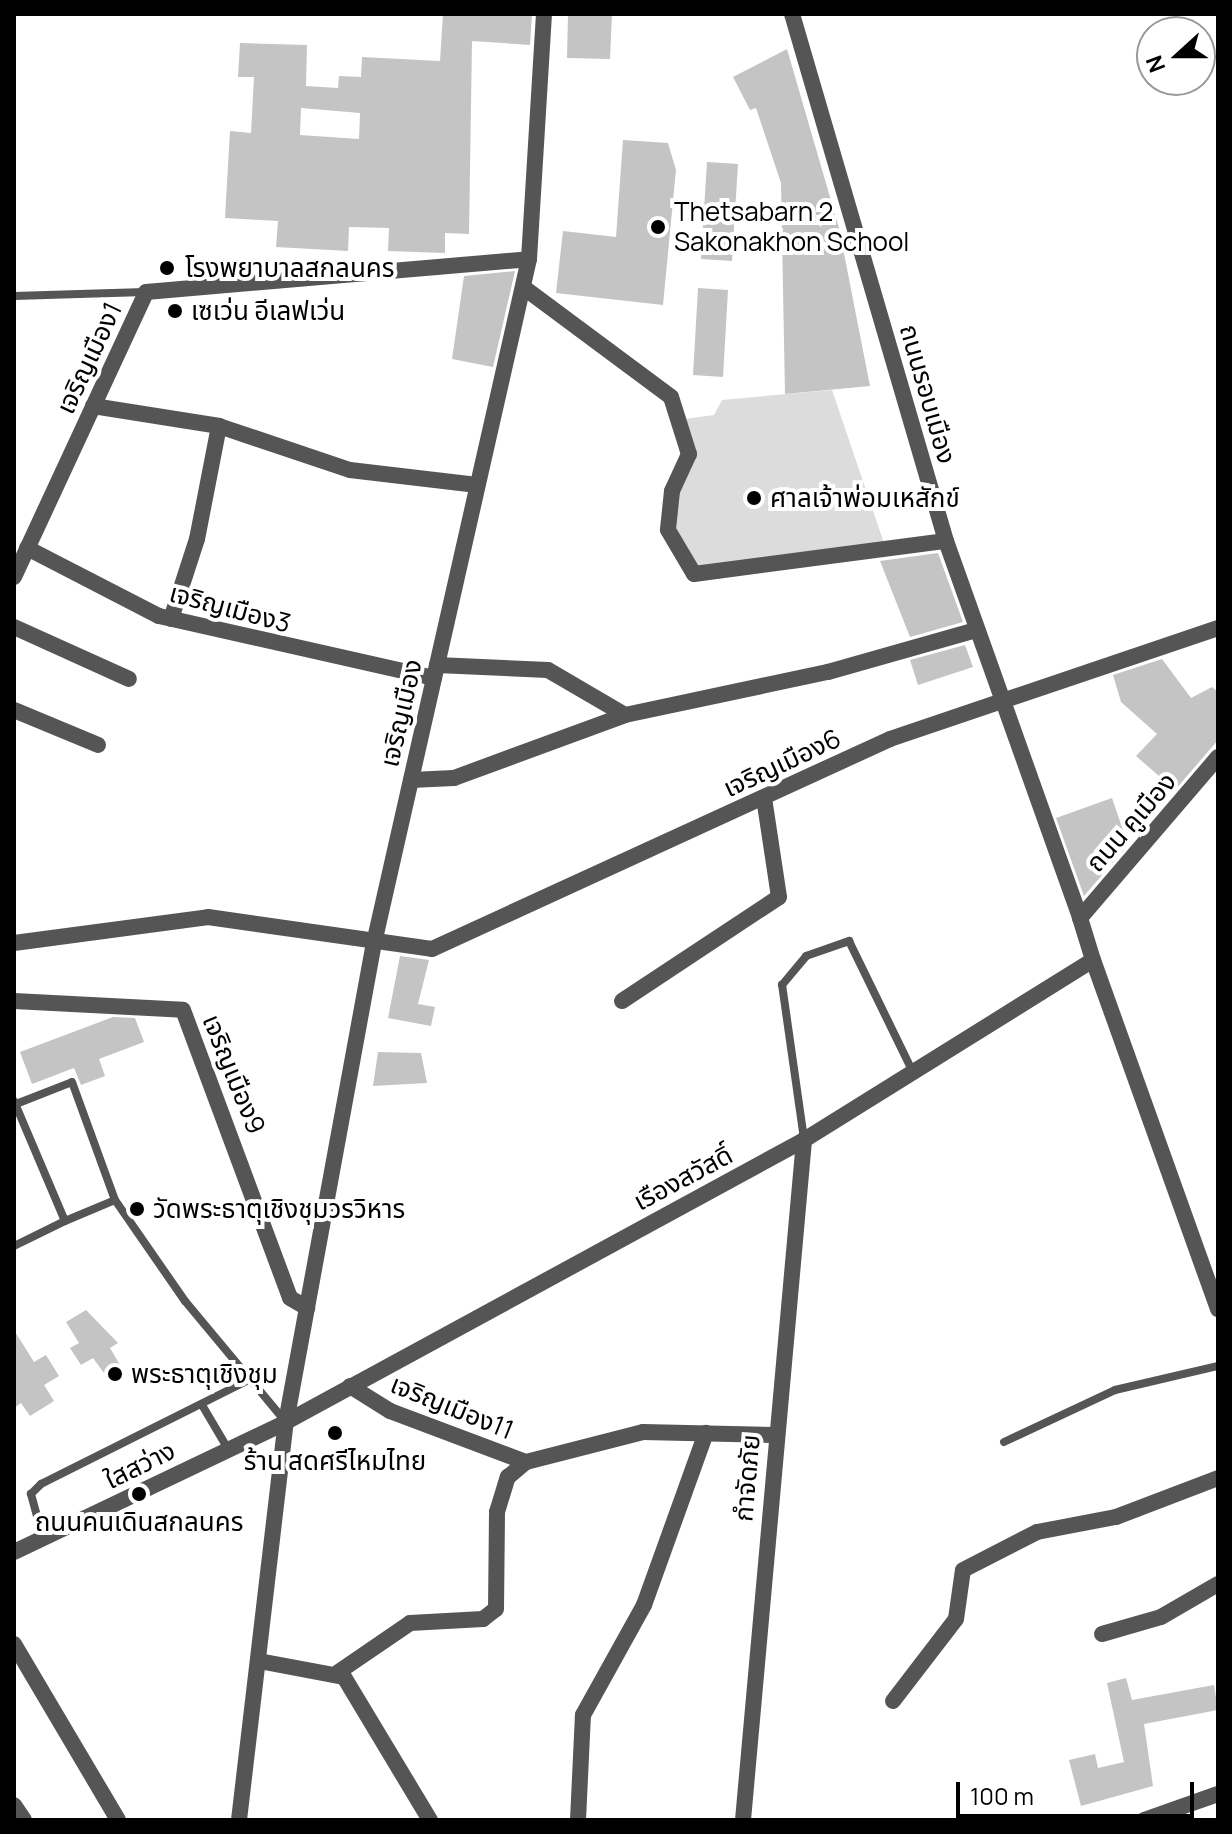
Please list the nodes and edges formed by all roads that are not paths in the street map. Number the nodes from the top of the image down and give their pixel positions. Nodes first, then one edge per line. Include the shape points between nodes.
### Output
1 (544, 14) edge
2 (792, 14) edge
3 (529, 259) junction
4 (523, 287) junction
5 (146, 292) junction
6 (14, 296) edge
7 (93, 406) junction
8 (219, 426) junction
9 (477, 485) junction
10 (946, 541) junction
11 (27, 548) junction
12 (14, 577) edge
13 (171, 619) junction
14 (14, 627) edge
15 (1218, 628) edge
16 (976, 630) junction
17 (435, 672) junction
18 (129, 679) dead end
19 (1003, 701) junction
20 (14, 710) edge
21 (625, 715) junction
22 (98, 745) dead end
23 (1218, 757) edge
24 (411, 780) junction
25 (764, 798) junction
26 (1080, 918) junction
27 (14, 943) edge
28 (374, 943) junction
29 (1093, 960) junction
30 (14, 1001) edge
31 (622, 1001) dead end
32 (913, 1072) junction
33 (15, 1102) edge
34 (804, 1140) junction
35 (115, 1200) junction
36 (65, 1221) junction
37 (14, 1246) edge
38 (307, 1308) junction
39 (1218, 1309) edge
40 (1218, 1366) edge
41 (251, 1379) junction
42 (350, 1386) junction
43 (202, 1405) junction
44 (286, 1422) junction
45 (706, 1433) junction
46 (775, 1435) junction
47 (1004, 1442) dead end
48 (228, 1450) junction
49 (526, 1462) junction
50 (1218, 1478) edge
51 (43, 1538) junction
52 (14, 1552) edge
53 (1218, 1584) edge
54 (1102, 1634) dead end
55 (14, 1644) edge
56 (259, 1661) junction
57 (337, 1673) junction
58 (893, 1701) dead end
59 (1218, 1794) edge
60 (14, 1805) edge
61 (1188, 1813) edge
62 (24, 1820) edge
63 (118, 1820) edge
64 (239, 1820) edge
65 (430, 1820) edge
66 (578, 1820) edge
67 (743, 1820) edge
68 (1144, 1820) edge

1 - 3 street, เจริญเมือง
2 - 10 street, ถนนรอบเมือง
3 - 4 street, เจริญเมือง
3 - 5 street, เจริญเมือง1
4 - 9 street, เจริญเมือง
4 - 10 street via 671,397 689,454 672,491 668,530 694,574
5 - 6 lane
5 - 7 street, เจริญเมือง1
7 - 8 street
7 - 11 street, เจริญเมือง1
8 - 9 street via 350,470
8 - 13 street via 197,539
9 - 17 street, เจริญเมือง
10 - 16 street, ถนนรอบเมือง
11 - 12 street, เจริญเมือง1
11 - 13 street, เจริญเมือง3
13 - 17 street, เจริญเมือง3
14 - 18 street
15 - 19 street, เจริญเมือง6
16 - 19 street, ถนนรอบเมือง
16 - 21 street via 828,672
17 - 21 street, เจริญเมือง3 via 548,670
17 - 24 street, เจริญเมือง
19 - 25 street, เจริญเมือง6 via 890,739
19 - 26 street, ถนนรอบเมือง
20 - 22 street
21 - 24 street via 454,778
23 - 26 street, ถนน คูเมือง
24 - 28 street, เจริญเมือง
25 - 28 street, เจริญเมือง6 via 432,949
25 - 31 street via 779,897
26 - 29 street, ถนนรอบเมือง
27 - 28 street, เจริญเมือง6 via 208,917
28 - 38 street, เจริญเมือง
29 - 32 street, เรืองสวัสดิ์
29 - 39 street, ถนนรอบเมือง
30 - 38 street, เจริญเมือง9 via 183,1010 290,1298
32 - 34 street, เรืองสวัสดิ์
32 - 34 lane via 849,941 806,956 782,985
33 - 35 lane via 72,1082
33 - 36 lane
34 - 42 street, เรืองสวัสดิ์
34 - 46 street, กำจัดภัย
35 - 36 lane
35 - 41 lane
36 - 37 lane
38 - 44 street, เจริญเมือง
40 - 47 lane via 1115,1390
41 - 43 lane
41 - 44 lane
42 - 44 street, เรืองสวัสดิ์
42 - 49 street, เจริญเมือง11 via 390,1411
43 - 48 lane
43 - 51 lane via 41,1484 31,1494
44 - 48 street, ใสสว่าง
44 - 56 street, เจริญเมือง
45 - 46 street, เจริญเมือง11
45 - 49 street, เจริญเมือง11 via 612,1436
45 - 66 street via 644,1605 583,1715
46 - 67 street, กำจัดภัย
48 - 51 street, ใสสว่าง
49 - 57 street via 508,1477 497,1512 496,1609 483,1619 410,1623
50 - 58 street via 1116,1517 1037,1532 963,1570 956,1619
51 - 52 street, ใสสว่าง
53 - 54 street via 1161,1617
55 - 63 street
56 - 57 street
56 - 64 street, เจริญเมือง
57 - 65 street
59 - 61 street
60 - 62 street
61 - 68 street

